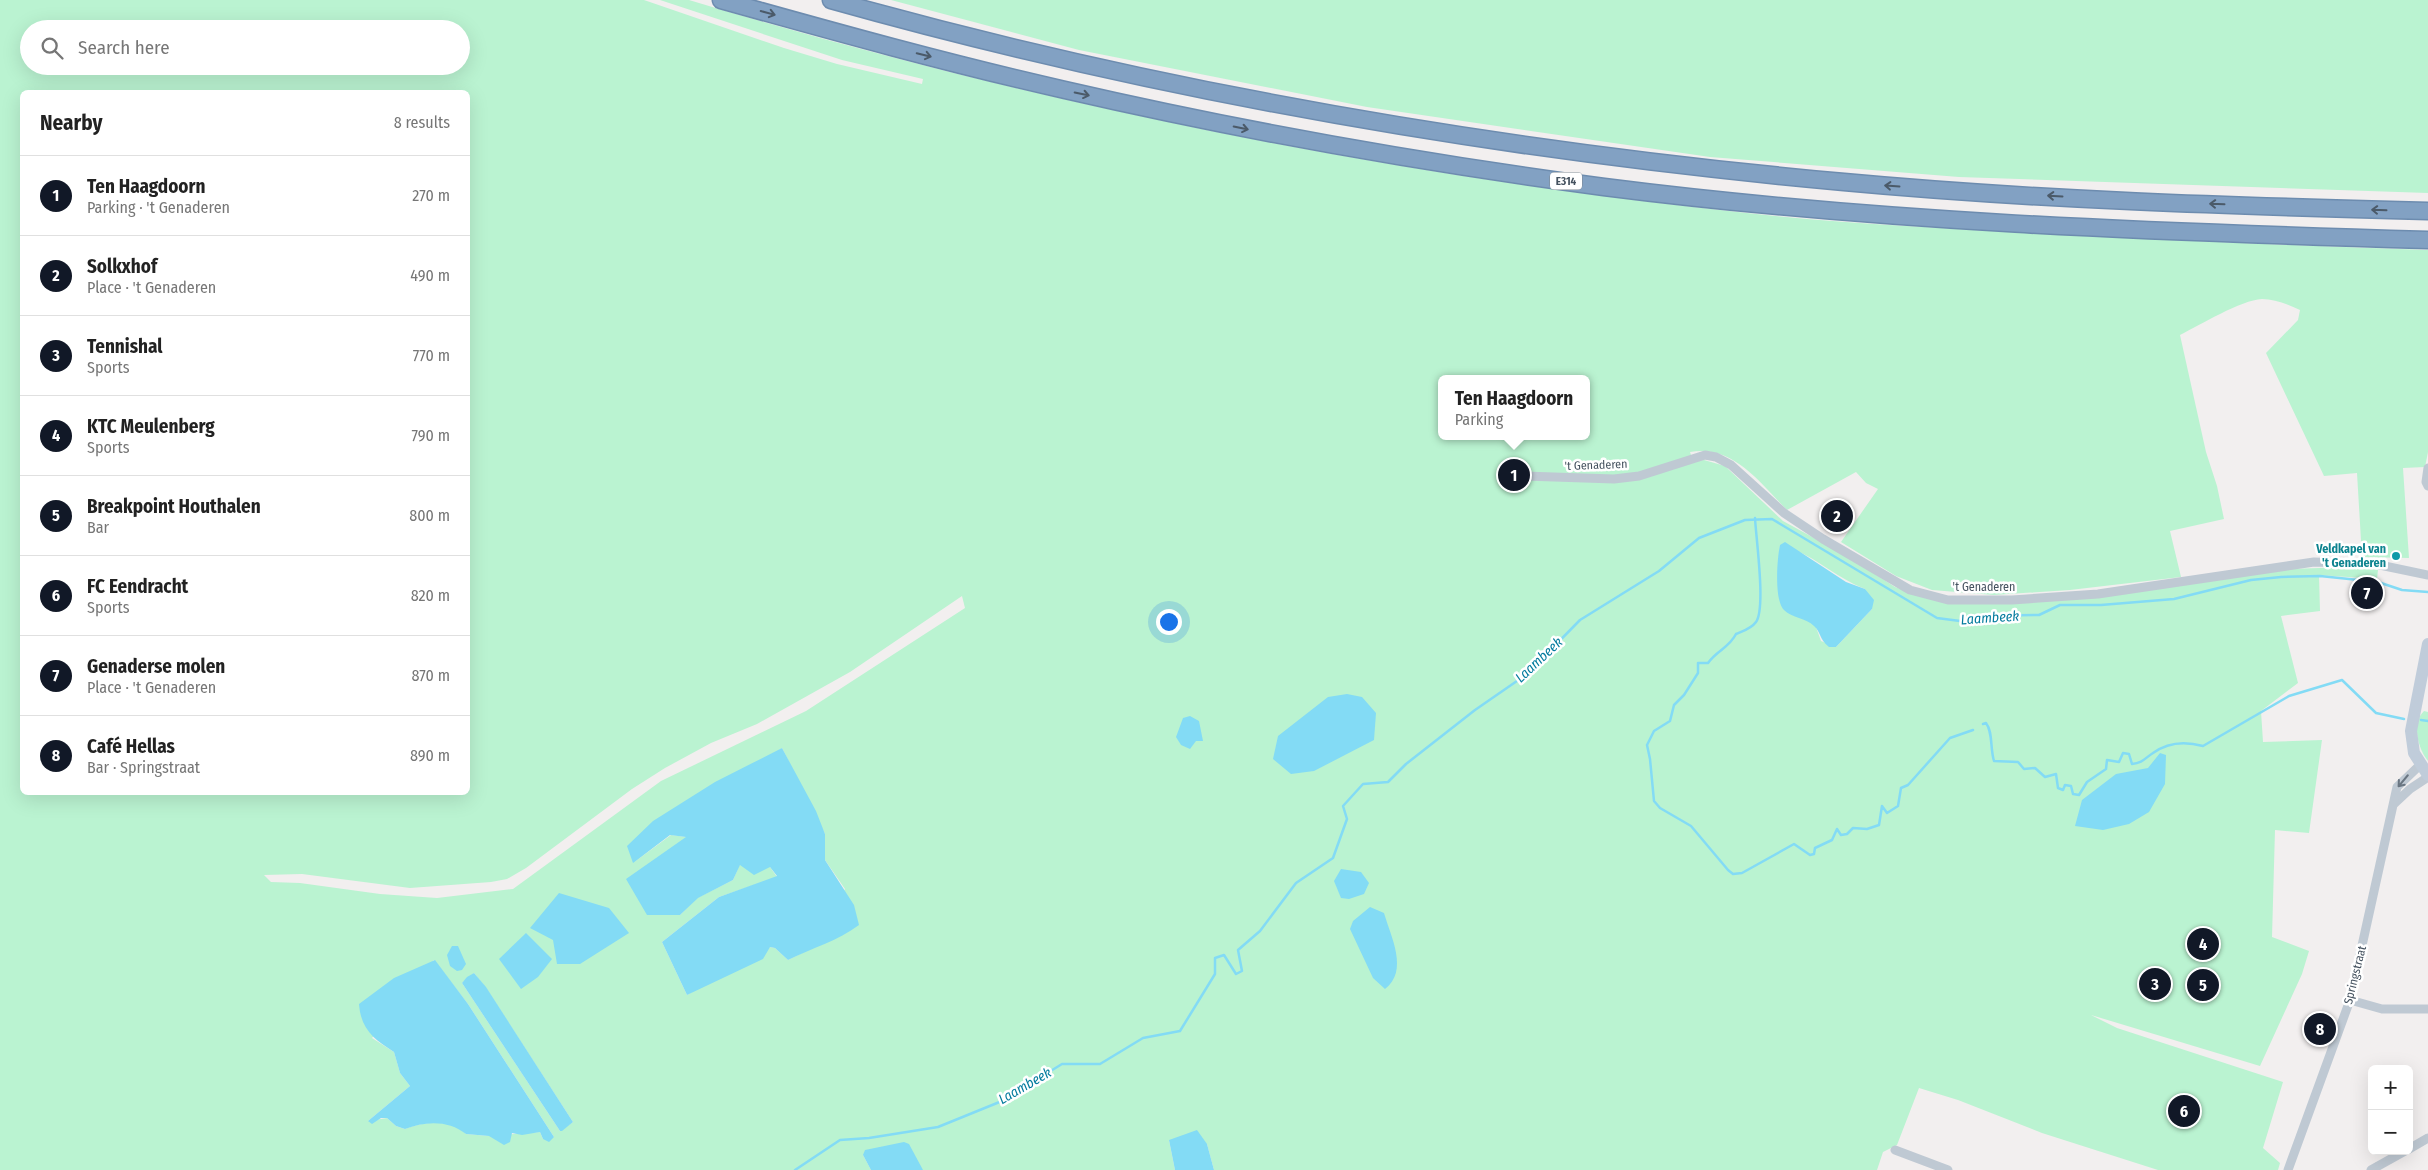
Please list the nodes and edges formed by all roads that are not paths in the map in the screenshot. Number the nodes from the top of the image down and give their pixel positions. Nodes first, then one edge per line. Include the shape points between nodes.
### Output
1 (721, 0) edge
2 (831, 0) edge
3 (2428, 211) edge
4 (2428, 240) edge
5 (2428, 468) edge
6 (1524, 476) dead end
7 (2428, 486) edge
8 (2428, 575) edge
9 (2428, 644) edge
10 (2420, 765) junction
11 (2428, 776) edge
12 (2395, 803) junction
13 (2350, 1000) junction
14 (2428, 1009) edge
15 (2428, 1138) edge
16 (2413, 1147) edge
17 (1896, 1150) dead end
18 (2398, 1155) edge
19 (1948, 1170) edge
20 (2288, 1170) edge
21 (2371, 1170) edge

1 -> 4 highway, E314 via 1065,90 1243,128 1380,153 1585,184 1723,201 1960,220
3 -> 2 highway, E314 via 1961,191 1837,182 1606,157 1247,100 1070,61
5 - 7 street
6 - 8 street, 't Genaderen via 1614,479 1639,476 1705,455 1716,457 1731,465 1784,513 1823,539 1910,590 1948,600 2012,600 2098,594 2314,562 2375,564
9 - 10 street via 2411,731 2414,753
10 - 11 street
10 -> 12 street, Springstraat via 2398,787
11 - 12 street
12 - 13 street, Springstraat
13 - 14 street via 2382,1009
13 - 20 street, Springstraat
15 - 16 street
17 - 19 street
18 - 21 street

